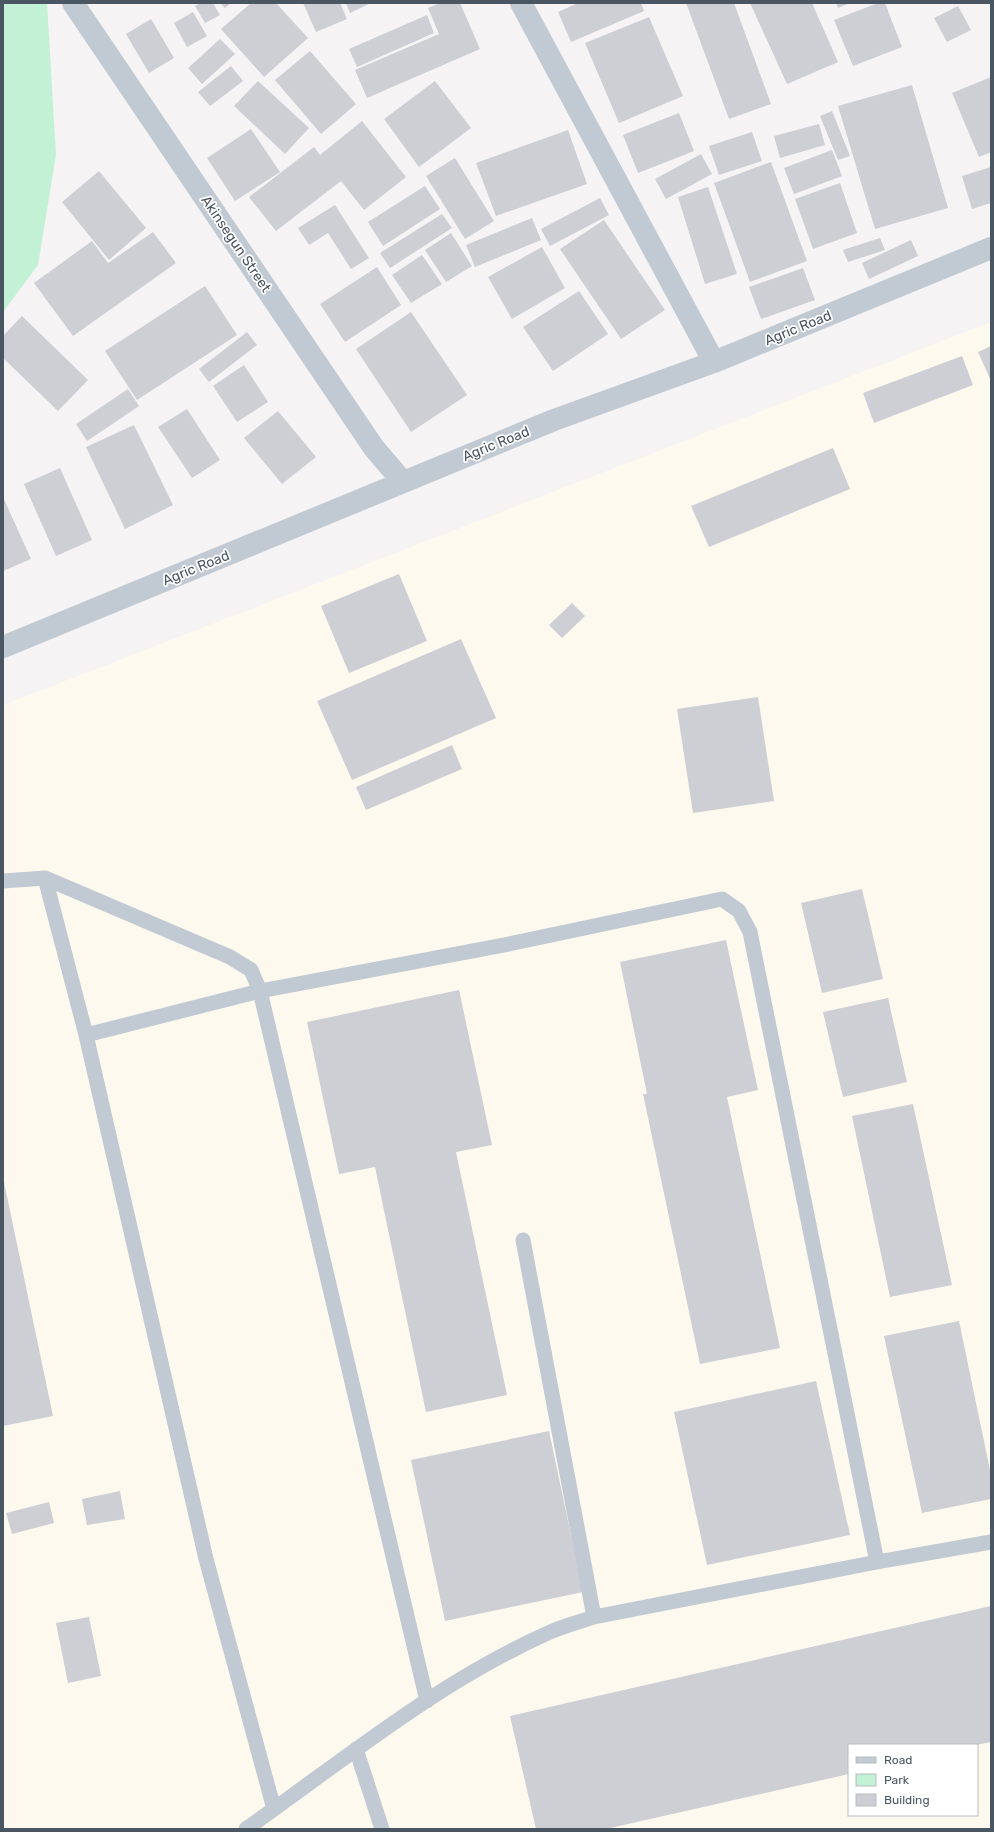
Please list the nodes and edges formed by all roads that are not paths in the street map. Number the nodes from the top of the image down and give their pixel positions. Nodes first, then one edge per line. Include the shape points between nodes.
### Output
1 (73, 3) edge
2 (521, 3) edge
3 (991, 248) edge
4 (714, 362) junction
5 (403, 482) junction
6 (3, 647) edge
7 (45, 878) junction
8 (3, 881) edge
9 (260, 991) junction
10 (86, 1036) junction
11 (523, 1240) dead end
12 (991, 1542) edge
13 (877, 1562) junction
14 (594, 1617) junction
15 (426, 1701) junction
16 (356, 1749) junction
17 (274, 1809) junction
18 (246, 1829) edge
19 (382, 1829) edge

1 - 5 street, Akinsegun Street via 374,448
2 - 4 street
3 - 4 street, Agric Road
4 - 5 street, Agric Road via 554,420
5 - 6 street, Agric Road
7 - 8 lane
7 - 9 lane via 230,957 251,970
7 - 10 lane
9 - 10 lane
9 - 13 lane via 509,944 722,899 739,911 750,932
9 - 15 lane
10 - 17 lane via 206,1559
11 - 14 lane
12 - 13 lane
13 - 14 lane
14 - 15 lane via 550,1632 500,1656
15 - 16 lane
16 - 17 lane
16 - 19 lane
17 - 18 lane

